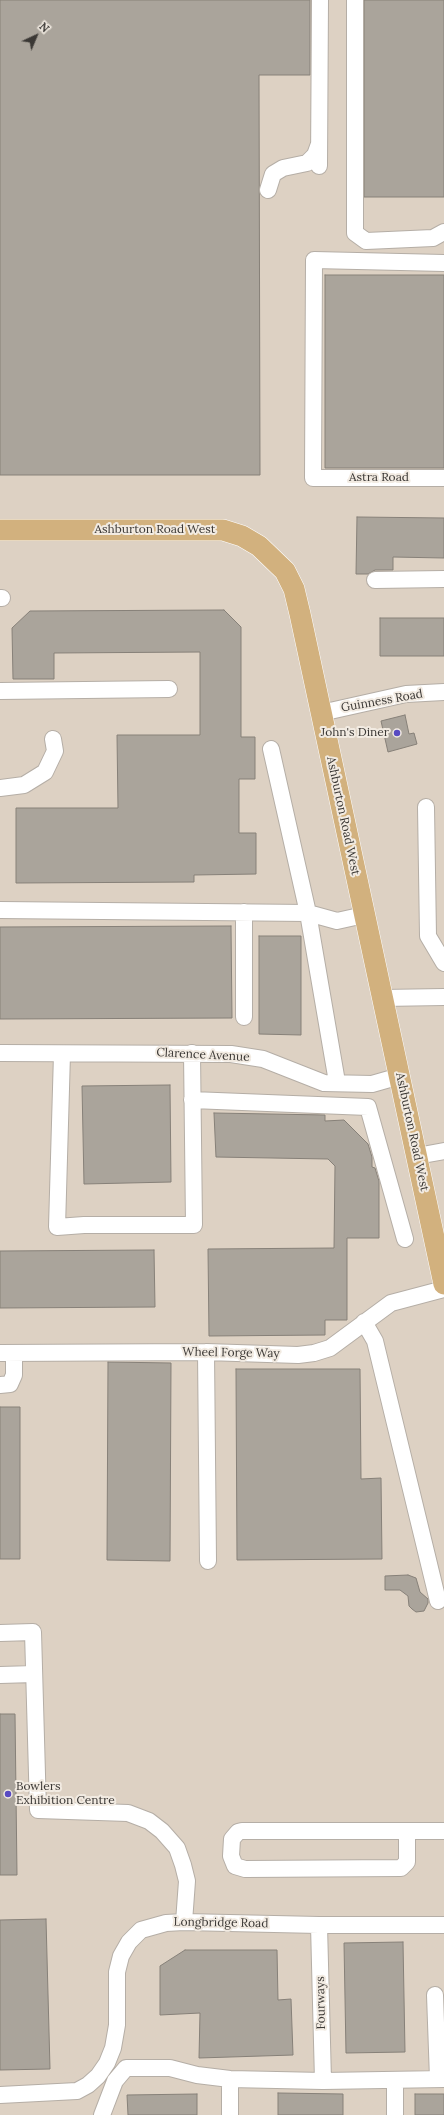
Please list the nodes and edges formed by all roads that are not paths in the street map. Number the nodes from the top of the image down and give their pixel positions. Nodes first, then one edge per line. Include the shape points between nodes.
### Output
1 (320, 0) edge
2 (355, 0) edge
3 (319, 144) junction
4 (319, 166) dead end
5 (268, 190) dead end
6 (444, 232) edge
7 (444, 263) edge
8 (444, 478) edge
9 (0, 530) edge
10 (444, 579) edge
11 (375, 580) dead end
12 (169, 689) dead end
13 (0, 691) edge
14 (444, 692) edge
15 (321, 713) junction
16 (53, 739) dead end
17 (271, 749) dead end
18 (0, 788) edge
19 (426, 807) dead end
20 (0, 910) edge
21 (244, 912) junction
22 (308, 913) junction
23 (364, 915) junction
24 (444, 963) edge
25 (444, 997) edge
26 (382, 998) junction
27 (244, 1017) dead end
28 (192, 1053) junction
29 (0, 1054) edge
30 (62, 1054) junction
31 (400, 1076) junction
32 (337, 1082) junction
33 (192, 1100) junction
34 (444, 1150) edge
35 (417, 1156) junction
36 (405, 1239) dead end
37 (444, 1284) edge
38 (444, 1289) edge
39 (364, 1322) junction
40 (206, 1352) junction
41 (7, 1353) edge
42 (0, 1386) edge
43 (208, 1560) dead end
44 (438, 1601) dead end
45 (0, 1633) edge
46 (34, 1674) junction
47 (0, 1675) edge
48 (407, 1831) junction
49 (444, 1831) edge
50 (184, 1922) junction
51 (319, 1925) junction
52 (444, 1925) edge
53 (435, 1994) dead end
54 (230, 2079) junction
55 (441, 2079) edge
56 (395, 2080) junction
57 (323, 2081) junction
58 (0, 2095) edge
59 (102, 2115) edge
60 (230, 2115) edge
61 (395, 2115) edge

1 - 3 street
2 - 6 street via 355,233 366,241 433,238
3 - 4 street
3 - 5 street via 315,155 307,163 283,168 273,174
7 - 8 street, Astra Road via 314,260 313,478
9 - 15 main road, Ashburton Road West via 223,530 242,536 259,546 285,571 294,589
10 - 11 street
12 - 13 street
14 - 15 street, Guinness Road via 406,694
15 - 23 main road, Ashburton Road West
16 - 18 street via 55,751 45,772 24,785
17 - 22 street
19 - 24 street via 428,936
20 - 21 street
21 - 22 street
21 - 27 street
22 - 23 street via 337,921
22 - 32 street
23 - 26 main road, Ashburton Road West
25 - 26 street
26 - 31 main road, Ashburton Road West
28 - 30 street, Clarence Avenue
28 - 32 street, Clarence Avenue via 231,1054 263,1059 324,1083
28 - 33 street
29 - 30 street, Clarence Avenue
30 - 33 street via 57,1227 194,1225
31 - 32 street, Clarence Avenue via 372,1084
31 - 35 main road, Ashburton Road West
33 - 36 street via 368,1107
34 - 35 street
35 - 37 main road, Ashburton Road West
38 - 39 street, Wheel Forge Way via 391,1303
39 - 40 street, Wheel Forge Way via 330,1348 314,1353 298,1355
39 - 44 street via 376,1341
40 - 41 street, Wheel Forge Way
40 - 43 street
41 - 42 street via 14,1375 10,1384
45 - 46 street via 33,1632
46 - 47 street
46 - 50 street via 38,1810 128,1813 149,1821 177,1848 183,1865 186,1881
48 - 48 street via 242,1831 232,1839 231,1856 235,1866 245,1869 401,1868 407,1862
48 - 49 street
50 - 51 street, Longbridge Road
50 - 58 street, Longbridge Road via 166,1923 140,1930 130,1942 117,1972 117,2025 113,2048 104,2067 88,2085 76,2091
51 - 52 street, Longbridge Road
51 - 57 street, Fourways
53 - 55 street
54 - 57 street
54 - 59 street via 197,2075 170,2068 126,2068 115,2081
54 - 60 street
55 - 56 street
56 - 57 street
56 - 61 street

